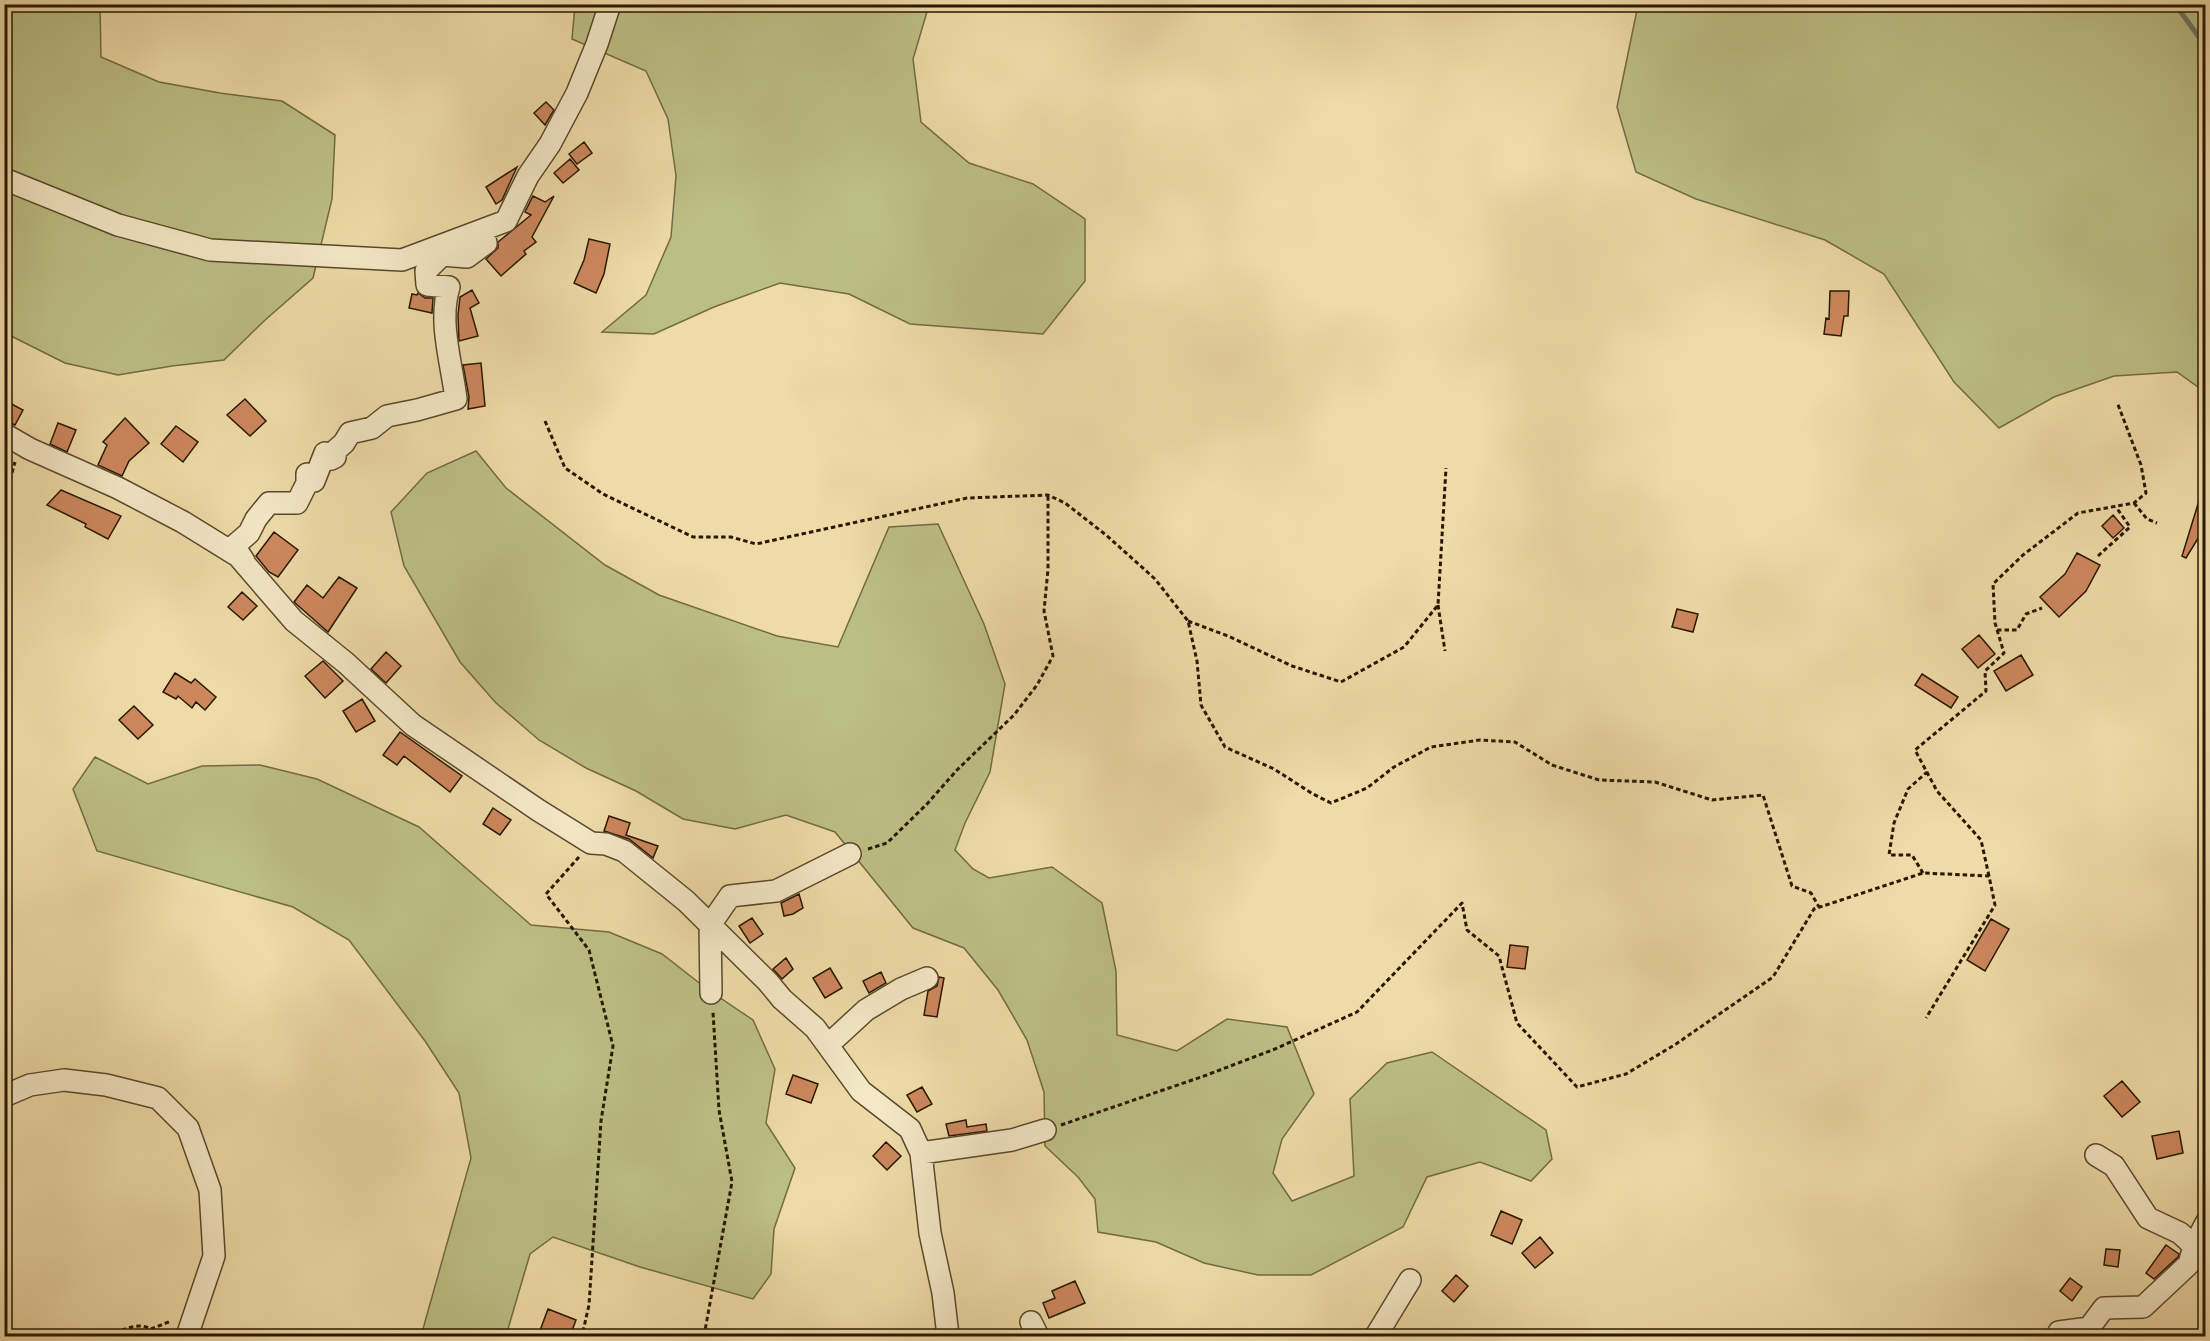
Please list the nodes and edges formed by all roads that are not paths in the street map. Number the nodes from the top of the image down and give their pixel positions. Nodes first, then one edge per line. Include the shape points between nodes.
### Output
1 (610, 4) edge
2 (4, 179) edge
3 (483, 230) junction
4 (4, 434) edge
5 (246, 564) junction
6 (850, 854) road end
7 (710, 925) junction
8 (927, 978) dead end
9 (711, 993) road end
10 (828, 1045) junction
11 (4, 1096) edge
12 (1045, 1130) road end
13 (921, 1154) junction
14 (2096, 1155) dead end
15 (2205, 1223) edge
16 (2200, 1251) edge
17 (1410, 1280) dead end
18 (188, 1331) edge
19 (948, 1336) edge
20 (1376, 1336) edge
21 (2057, 1336) edge

1 - 3 street via 577,93 550,144 528,176 506,221
2 - 3 street via 118,225 210,250 402,260
3 - 5 street via 486,243 467,257 442,255 426,271 427,285 449,287 445,299 456,399 387,416 372,428 350,433 335,457 331,459 325,453 314,481 307,474 297,503 270,503 249,533 234,546
4 - 5 street via 183,522
5 - 7 street via 294,621 413,725 591,843 624,851
6 - 7 street via 776,891 730,896
7 - 9 street
7 - 10 street
8 - 10 street via 866,1010
10 - 13 street via 861,1090 910,1129
11 - 18 street via 30,1085 64,1080 106,1085 158,1098 188,1128 210,1190 214,1256
12 - 13 street via 1012,1140
13 - 19 street
14 - 16 street via 2114,1166 2148,1218 2180,1233
15 - 16 street
16 - 21 street via 2143,1306 2104,1308 2089,1328 2059,1332
17 - 20 street

